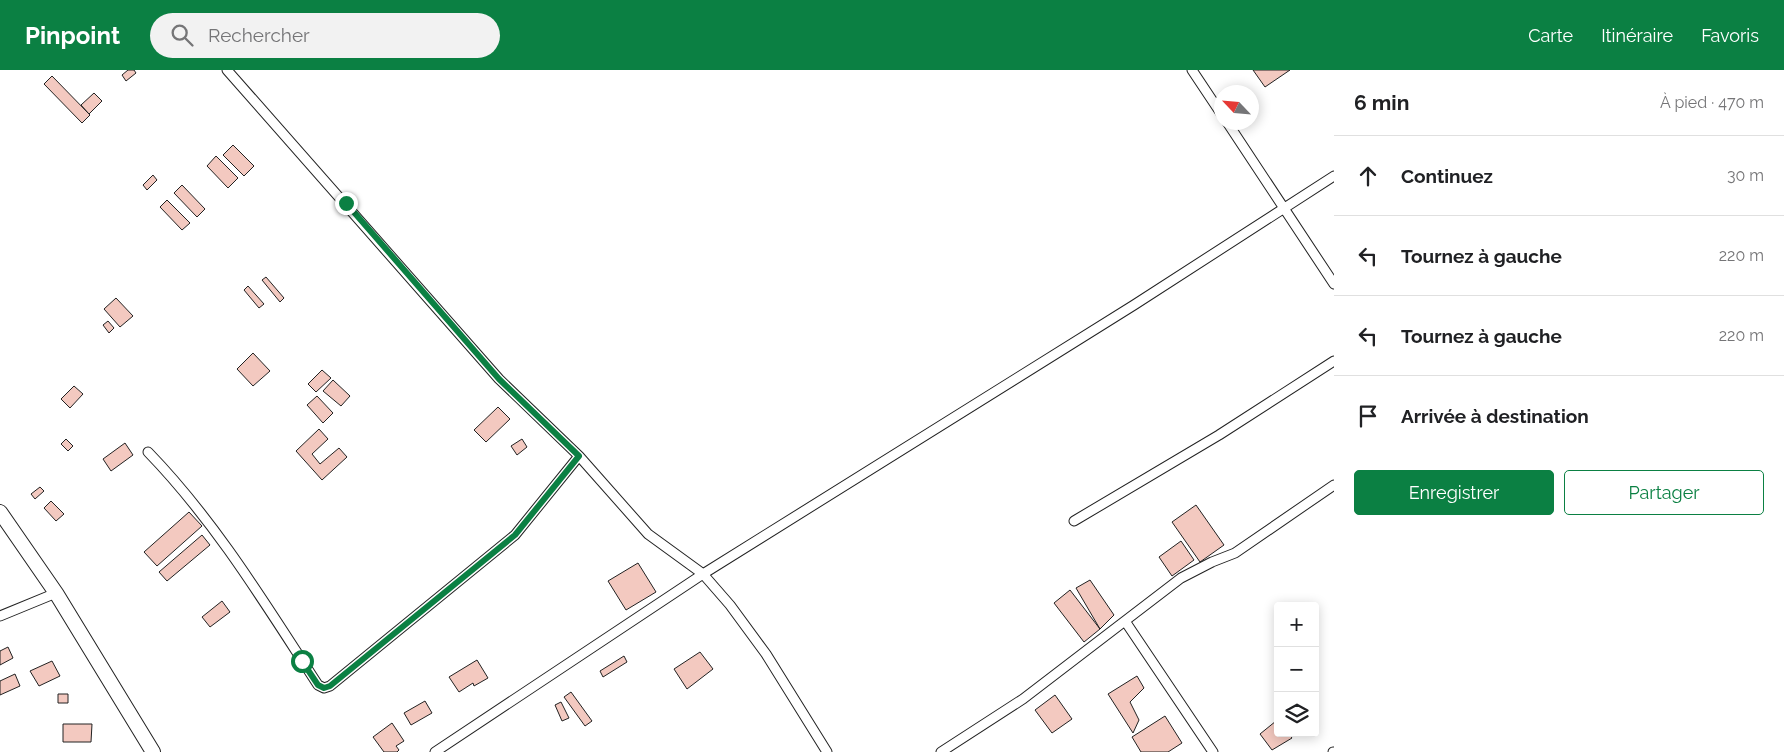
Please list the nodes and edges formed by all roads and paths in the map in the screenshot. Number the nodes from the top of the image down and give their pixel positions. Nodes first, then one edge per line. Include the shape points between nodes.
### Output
1 (227, 70) edge
2 (1192, 70) edge
3 (1214, 102) edge
4 (1232, 130) edge
5 (1334, 176) edge
6 (1284, 208) junction
7 (1334, 284) edge
8 (1334, 360) edge
9 (148, 452) dead end
10 (579, 456) junction
11 (1334, 485) edge
12 (0, 512) edge
13 (1074, 521) dead end
14 (703, 574) junction
15 (56, 593) junction
16 (0, 616) edge
17 (1124, 621) junction
18 (1212, 751) edge
19 (154, 752) edge
20 (435, 752) edge
21 (827, 752) edge
22 (941, 752) edge
23 (1200, 752) edge

1 - 10 street via 499,379
2 - 3 street
4 - 6 street
5 - 6 street
6 - 7 street
6 - 14 street
8 - 13 street
9 - 10 street via 182,486 318,685 324,688 515,535
10 - 14 street via 648,534
11 - 17 street via 1235,553 1181,578
12 - 15 street
14 - 20 street
14 - 21 street via 766,654
15 - 16 street
15 - 19 street
17 - 18 street
17 - 22 street via 1023,699
18 - 23 street

